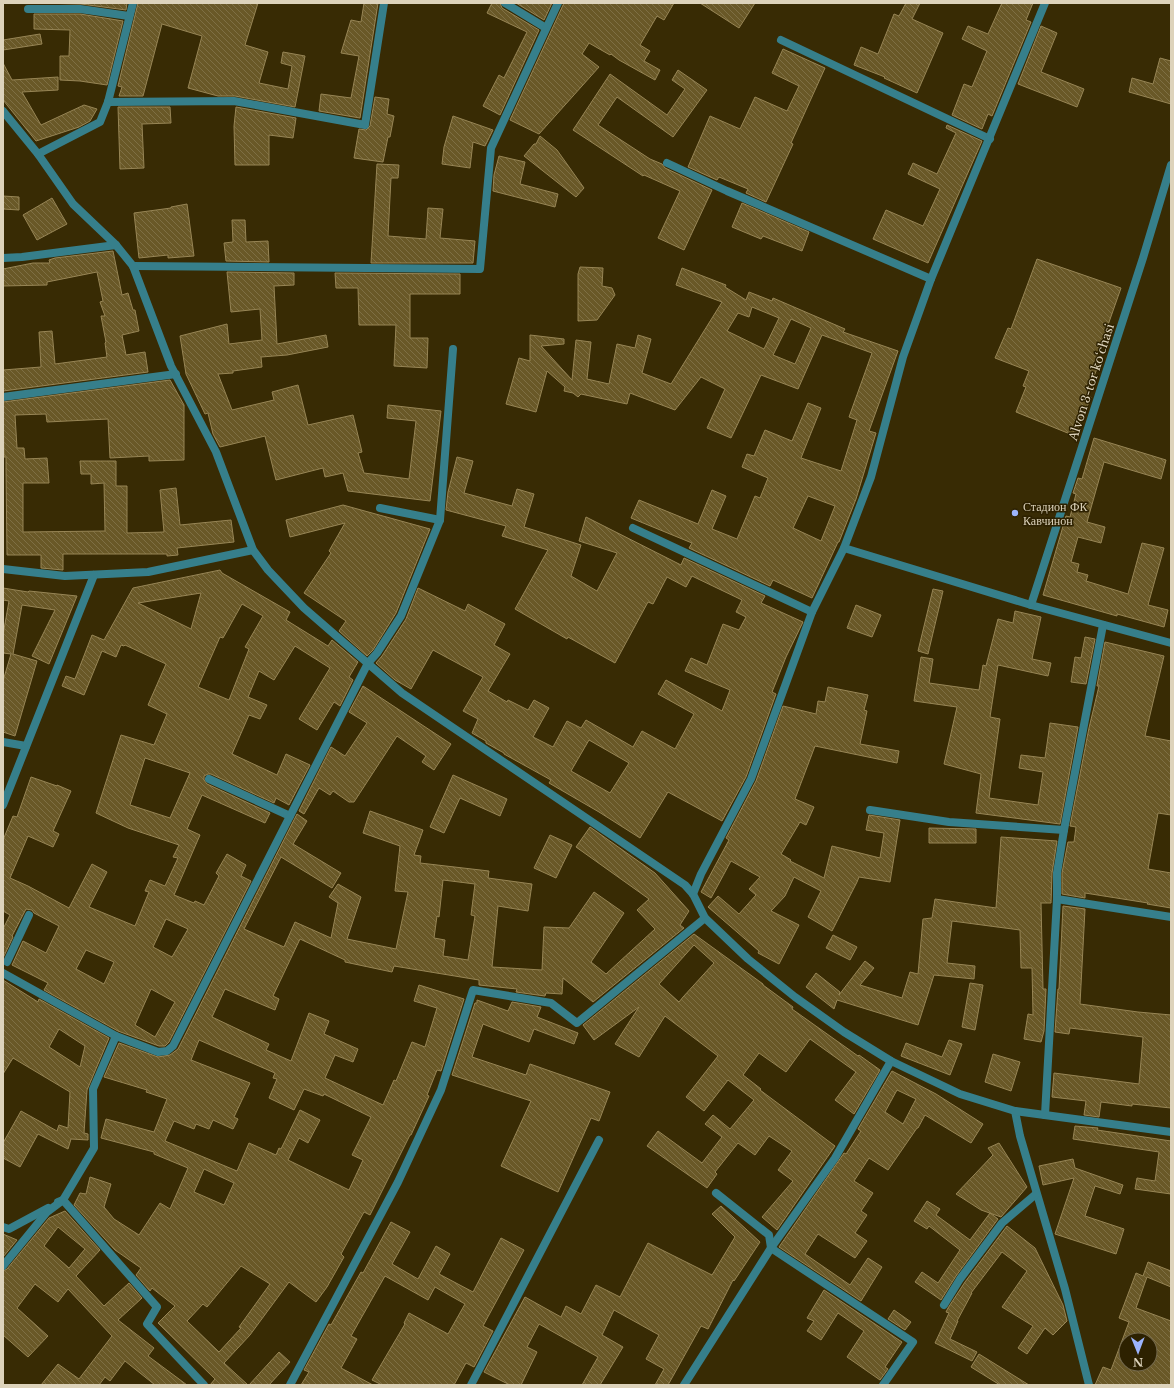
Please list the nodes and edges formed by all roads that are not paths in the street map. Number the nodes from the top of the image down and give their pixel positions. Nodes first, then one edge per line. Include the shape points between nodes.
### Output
1 (133, 3) edge
2 (384, 3) edge
3 (505, 3) edge
4 (558, 3) edge
5 (1044, 3) edge
6 (28, 9) dead end
7 (130, 16) junction
8 (546, 28) junction
9 (781, 40) dead end
10 (108, 102) junction
11 (3, 111) edge
12 (990, 139) junction
13 (38, 154) junction
14 (667, 163) dead end
15 (1171, 165) edge
16 (116, 245) junction
17 (3, 258) edge
18 (133, 266) junction
19 (931, 279) junction
20 (454, 349) dead end
21 (176, 374) junction
22 (3, 397) edge
23 (380, 508) dead end
24 (440, 520) junction
25 (633, 528) dead end
26 (844, 548) junction
27 (253, 550) junction
28 (3, 569) edge
29 (94, 575) junction
30 (1031, 606) junction
31 (812, 612) junction
32 (1103, 625) junction
33 (1171, 644) edge
34 (368, 663) junction
35 (3, 742) edge
36 (26, 746) junction
37 (209, 779) dead end
38 (3, 805) edge
39 (870, 810) dead end
40 (290, 816) junction
41 (1064, 830) junction
42 (693, 894) junction
43 (1057, 899) junction
44 (30, 915) dead end
45 (1171, 917) edge
46 (705, 918) junction
47 (4, 964) edge
48 (3, 973) edge
49 (116, 1036) junction
50 (891, 1061) junction
51 (1015, 1112) junction
52 (1046, 1115) junction
53 (1171, 1132) edge
54 (599, 1140) dead end
55 (716, 1193) dead end
56 (1036, 1194) junction
57 (63, 1200) junction
58 (3, 1227) edge
59 (771, 1248) junction
60 (3, 1266) edge
61 (944, 1305) dead end
62 (204, 1385) edge
63 (290, 1385) edge
64 (471, 1385) edge
65 (684, 1385) edge
66 (883, 1385) edge
67 (1089, 1385) edge

1 - 7 street
2 - 10 street via 365,125 234,101
3 - 8 street
4 - 8 street
5 - 12 street
6 - 7 street via 80,9
7 - 10 street
8 - 18 street via 491,148 480,269
9 - 12 street
10 - 13 street via 100,122
11 - 13 street
12 - 19 street
13 - 16 street via 73,204
14 - 19 street
15 - 30 street, Alvon 3-tor ko‘chasi
16 - 17 street via 22,258
16 - 18 street
18 - 21 street
19 - 26 street via 903,357 871,477
20 - 24 street
21 - 22 street
21 - 27 street via 216,452
23 - 24 street
24 - 34 street via 401,616
25 - 31 street
26 - 30 street
26 - 31 street
27 - 29 street via 148,572
27 - 34 street via 304,608
28 - 29 street via 65,576
29 - 36 street
30 - 32 street
31 - 42 street via 751,779
32 - 33 street
32 - 41 street
34 - 40 street
34 - 42 street via 402,693 678,880
35 - 36 street
36 - 38 street
37 - 40 street
39 - 41 street via 949,822
40 - 49 street via 173,1046 166,1051 158,1052
41 - 43 street via 1057,873
42 - 46 street
43 - 45 street
43 - 52 street
44 - 47 street
46 - 50 street via 748,959 795,998
46 - 63 street via 577,1023 551,1003 473,990 441,1090 398,1182
48 - 49 street
49 - 57 street via 94,1089 94,1148
50 - 51 street via 960,1094
50 - 59 street via 835,1158
51 - 52 street
51 - 56 street
52 - 53 street
54 - 64 street
55 - 59 street via 769,1235
56 - 61 street via 1002,1223
56 - 67 street
57 - 58 street via 9,1229
57 - 60 street via 47,1212
57 - 62 street via 157,1307 147,1324
59 - 65 street
59 - 66 street via 913,1342

